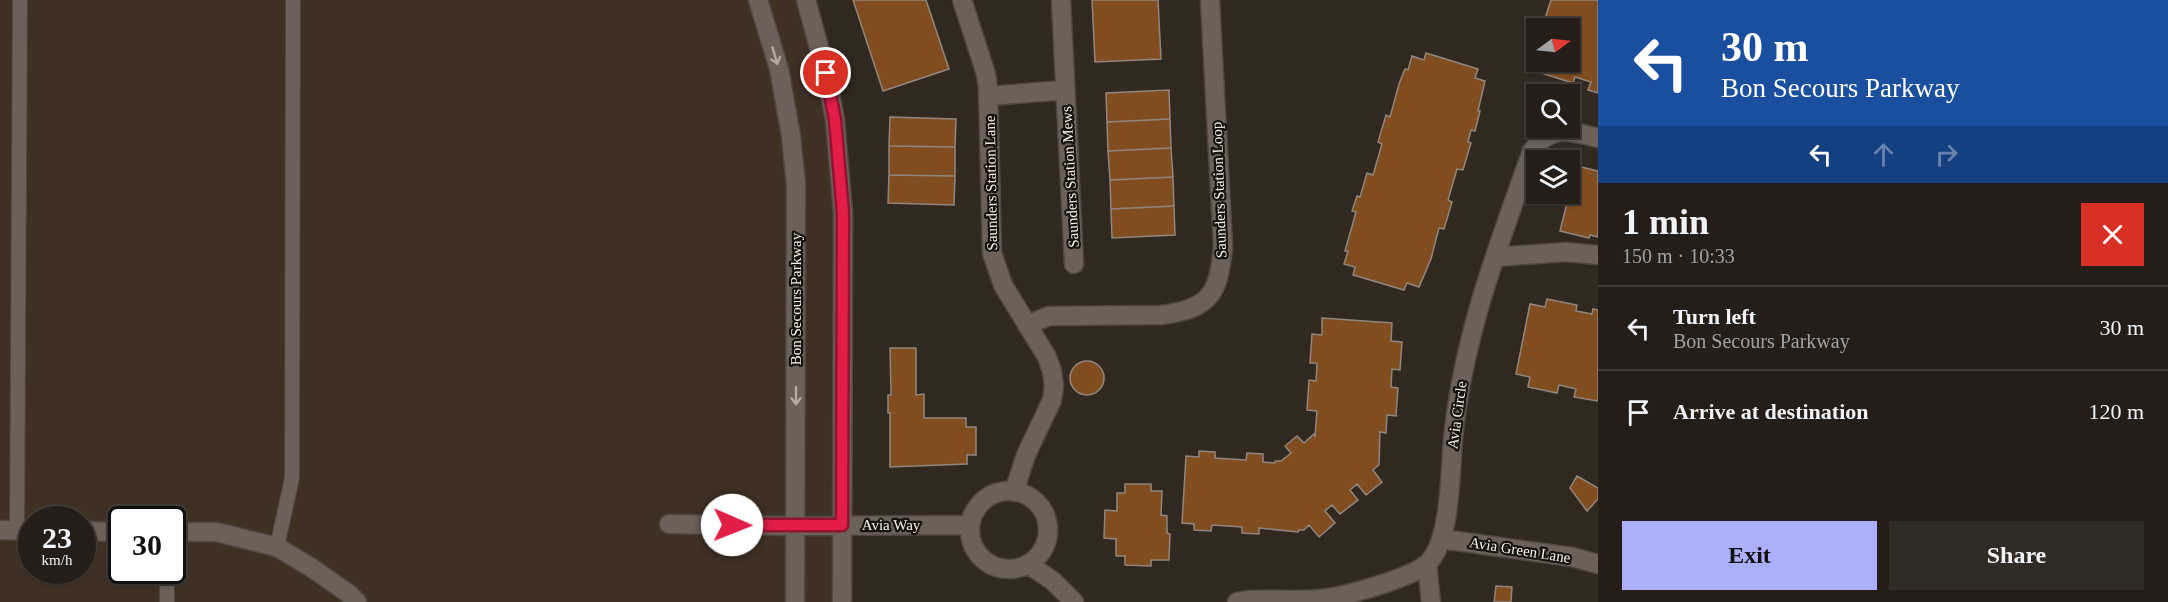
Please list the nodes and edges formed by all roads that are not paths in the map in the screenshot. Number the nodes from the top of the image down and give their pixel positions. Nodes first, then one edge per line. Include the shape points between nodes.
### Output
1 (20, 0) edge
2 (293, 0) edge
3 (758, 0) edge
4 (806, 0) edge
5 (962, 0) edge
6 (1061, 0) edge
7 (1210, 0) edge
8 (1065, 90) junction
9 (989, 96) junction
10 (1598, 138) edge
11 (1598, 255) edge
12 (1495, 257) junction
13 (1074, 264) dead end
14 (1027, 325) junction
15 (1014, 492) junction
16 (669, 524) dead end
17 (842, 525) junction
18 (970, 525) junction
19 (795, 526) junction
20 (16, 531) edge
21 (186, 532) edge
22 (1442, 539) junction
23 (278, 547) junction
24 (1028, 564) junction
25 (1426, 564) junction
26 (1598, 564) edge
27 (167, 584) edge
28 (1289, 600) edge
29 (167, 602) edge
30 (357, 602) edge
31 (795, 602) edge
32 (842, 602) edge
33 (1074, 602) edge
34 (1237, 602) edge
35 (1431, 602) edge

1 - 20 lane
2 - 23 lane via 292,478
3 -> 19 street, Bon Secours Parkway via 779,69 796,185
4 - 17 street via 826,73 840,161
5 - 9 street, Saunders Station Lane via 986,74
6 - 8 street, Saunders Station Mews
7 - 14 street, Saunders Station Loop via 1223,246 1215,288 1204,301 1178,313 1048,316
8 - 9 street, Saunders Station Mews
8 - 13 street, Saunders Station Mews
9 - 14 street, Saunders Station Lane via 992,253 1003,285
10 - 12 street, Avia Circle via 1567,131 1539,140
11 - 12 street via 1566,252
12 - 22 street, Avia Circle via 1468,344 1455,410
14 - 15 street, Saunders Station Lane via 1047,357 1054,386 1049,408 1026,455
15 - 18 street via 985,499 977,506
15 - 24 street via 1035,502 1047,523 1044,546
16 - 19 street, Avia Way
17 - 18 street, Avia Way
17 - 19 street, Avia Way
17 - 32 street
18 - 24 street via 974,549 987,562 1004,569
19 - 31 street, Bon Secours Parkway
21 - 23 street via 216,532
22 - 25 street, Avia Circle
22 - 26 street, Avia Green Lane
23 - 30 street
24 - 33 street
25 - 28 street via 1401,577 1331,598
25 - 35 street
27 - 29 lane
28 - 34 street

